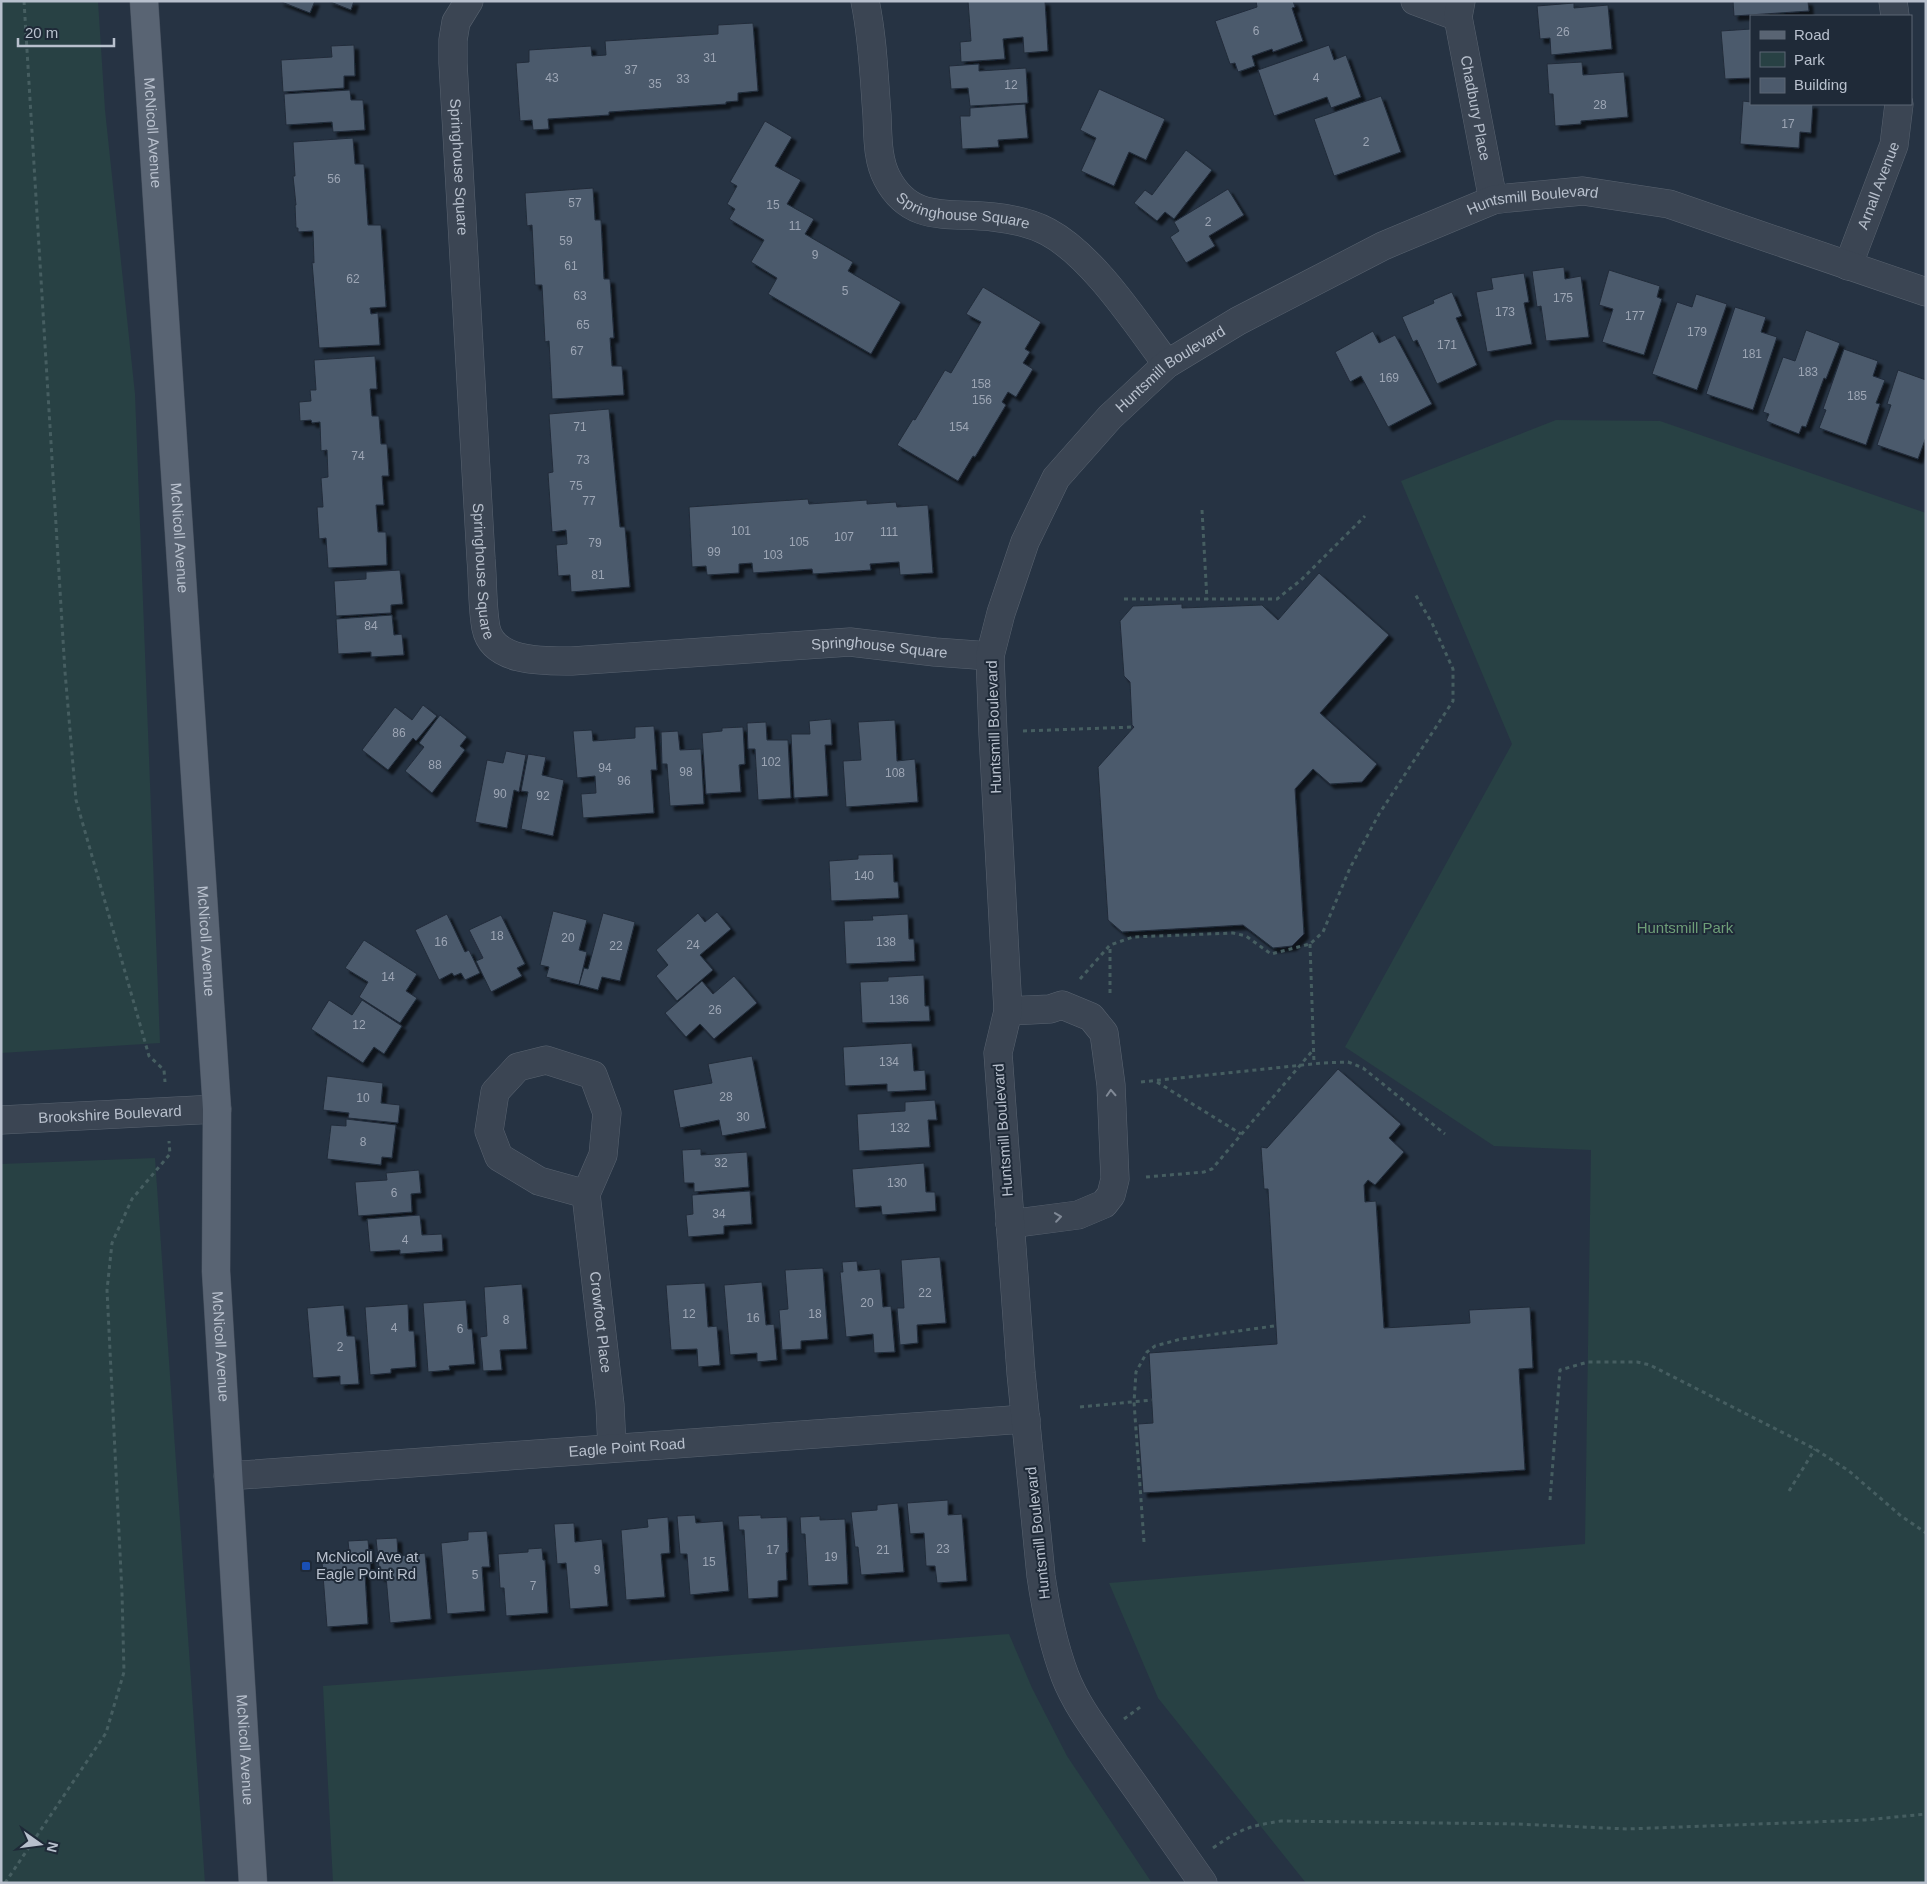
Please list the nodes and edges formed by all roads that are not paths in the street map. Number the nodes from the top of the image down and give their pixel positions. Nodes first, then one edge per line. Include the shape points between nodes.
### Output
1 (144, 1) edge
2 (470, 1) edge
3 (865, 1) edge
4 (1415, 1) edge
5 (1894, 1) edge
6 (1459, 9) edge
7 (1895, 15) edge
8 (1899, 105) edge
9 (1493, 200) junction
10 (1848, 266) junction
11 (1926, 292) edge
12 (1167, 364) junction
13 (990, 656) junction
14 (1008, 1011) junction
15 (217, 1110) junction
16 (1, 1120) edge
17 (586, 1194) junction
18 (1010, 1224) junction
19 (1026, 1419) junction
20 (612, 1448) junction
21 (228, 1476) junction
22 (1197, 1874) edge
23 (253, 1883) edge

1 - 15 main road, McNicoll Avenue
2 - 13 street, Springhouse Square via 456,22 453,63 481,559 486,629 493,642 510,654 548,661 850,642
3 - 12 street, Springhouse Square via 871,28 879,154 896,193 923,212 1001,218 1024,222 1048,232 1091,266
4 - 6 street, Chadbury Place
5 - 7 street
6 - 9 street, Chadbury Place
8 - 10 street, Arnall Avenue via 1894,145
9 - 10 street, Huntsmill Boulevard via 1584,191 1669,204
9 - 12 street, Huntsmill Boulevard via 1383,246 1238,321
10 - 11 street, Huntsmill Boulevard
12 - 13 street, Huntsmill Boulevard via 1110,417 1056,478 1025,542
13 - 14 street, Huntsmill Boulevard
14 - 18 street, Huntsmill Boulevard via 998,1053
18 -> 14 street via 1078,1215 1104,1204 1111,1196 1115,1179 1104,1033 1091,1017 1062,1005 1050,1009
15 - 16 street, Brookshire Boulevard
15 - 21 main road, McNicoll Avenue via 216,1271
17 - 17 street via 604,1155 607,1113 593,1075 546,1060 518,1067 495,1092 489,1131 499,1157 539,1181
17 - 20 street, Crowfoot Place
18 - 19 street, Huntsmill Boulevard
19 - 20 street, Eagle Point Road
19 - 22 street, Huntsmill Boulevard via 1046,1608 1066,1677 1094,1728
20 - 21 street, Eagle Point Road
21 - 23 main road, McNicoll Avenue

